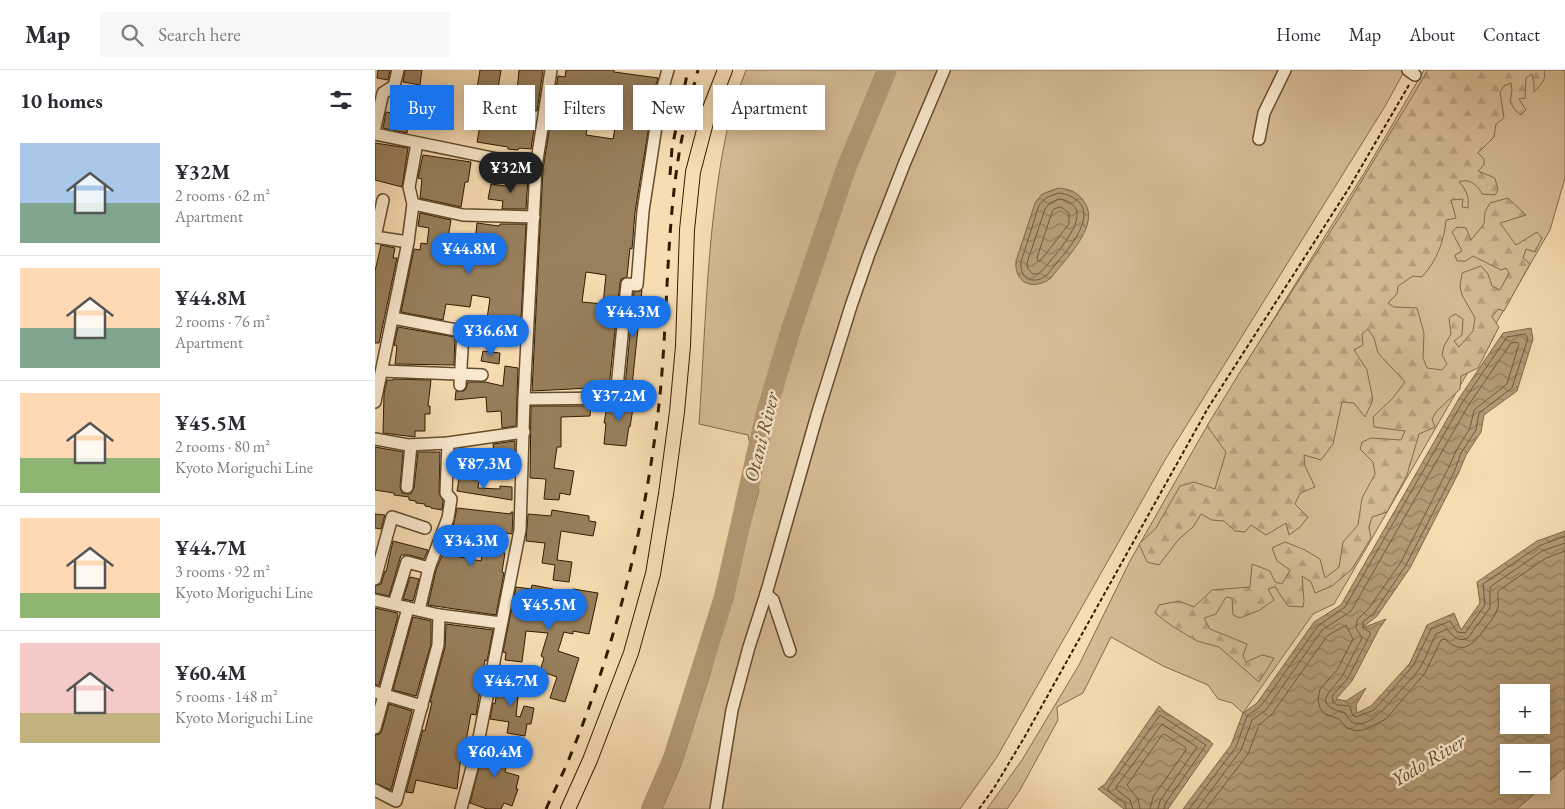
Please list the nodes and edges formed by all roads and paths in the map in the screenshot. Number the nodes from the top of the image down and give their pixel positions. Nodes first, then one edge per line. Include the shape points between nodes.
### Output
1 (398, 70) edge
2 (551, 70) edge
3 (668, 70) edge
4 (725, 70) edge
5 (944, 70) edge
6 (1285, 70) edge
7 (1412, 72) edge
8 (375, 127) edge
9 (375, 134) edge
10 (1259, 139) dead end
11 (417, 143) junction
12 (537, 167) junction
13 (383, 200) dead end
14 (413, 204) junction
15 (534, 218) junction
16 (376, 232) edge
17 (408, 242) junction
18 (393, 318) junction
19 (382, 371) junction
20 (482, 374) dead end
21 (460, 380) junction
22 (524, 399) junction
23 (375, 402) edge
24 (523, 432) junction
25 (375, 439) edge
26 (448, 443) junction
27 (411, 445) junction
28 (407, 487) dead end
29 (417, 529) dead end
30 (429, 568) junction
31 (375, 579) edge
32 (767, 594) junction
33 (375, 600) edge
34 (394, 604) junction
35 (413, 609) junction
36 (439, 615) junction
37 (501, 623) junction
38 (790, 651) dead end
39 (379, 693) edge
40 (422, 706) junction
41 (375, 728) edge
42 (375, 790) edge
43 (461, 809) edge
44 (567, 809) edge
45 (716, 809) edge
46 (979, 809) edge

1 - 8 street via 394,86 383,93
2 - 12 street
3 - 22 street via 661,94 643,211 637,285 627,284 616,398
4 - 44 main road via 709,111 693,172 677,412 653,574 631,652 590,760
5 - 32 street via 905,162 851,306
6 - 10 street via 1264,113
7 - 46 path via 1349,188 1208,408 1024,738
9 - 11 street
11 - 12 street
11 - 14 street via 409,187
12 - 15 street
13 - 16 street
14 - 15 street via 463,215
14 - 17 street
15 - 22 street
16 - 17 street
17 - 18 street
18 - 19 street
18 - 21 street via 468,332
19 - 21 street
19 - 23 street
20 - 21 street
22 - 24 street
24 - 26 street
24 - 37 street via 520,530
25 - 27 street
26 - 27 street
26 - 30 street via 446,493 451,499 450,508
27 - 28 street
29 - 31 street via 392,517
30 - 34 street via 407,562
30 - 35 street
32 - 38 street via 773,600
32 - 45 street via 733,710
33 - 34 street
34 - 35 street
35 - 36 street
35 - 39 street
36 - 37 street
36 - 40 street via 438,645
37 - 43 street via 476,753
39 - 40 street
39 - 41 street
40 - 42 street via 396,801

